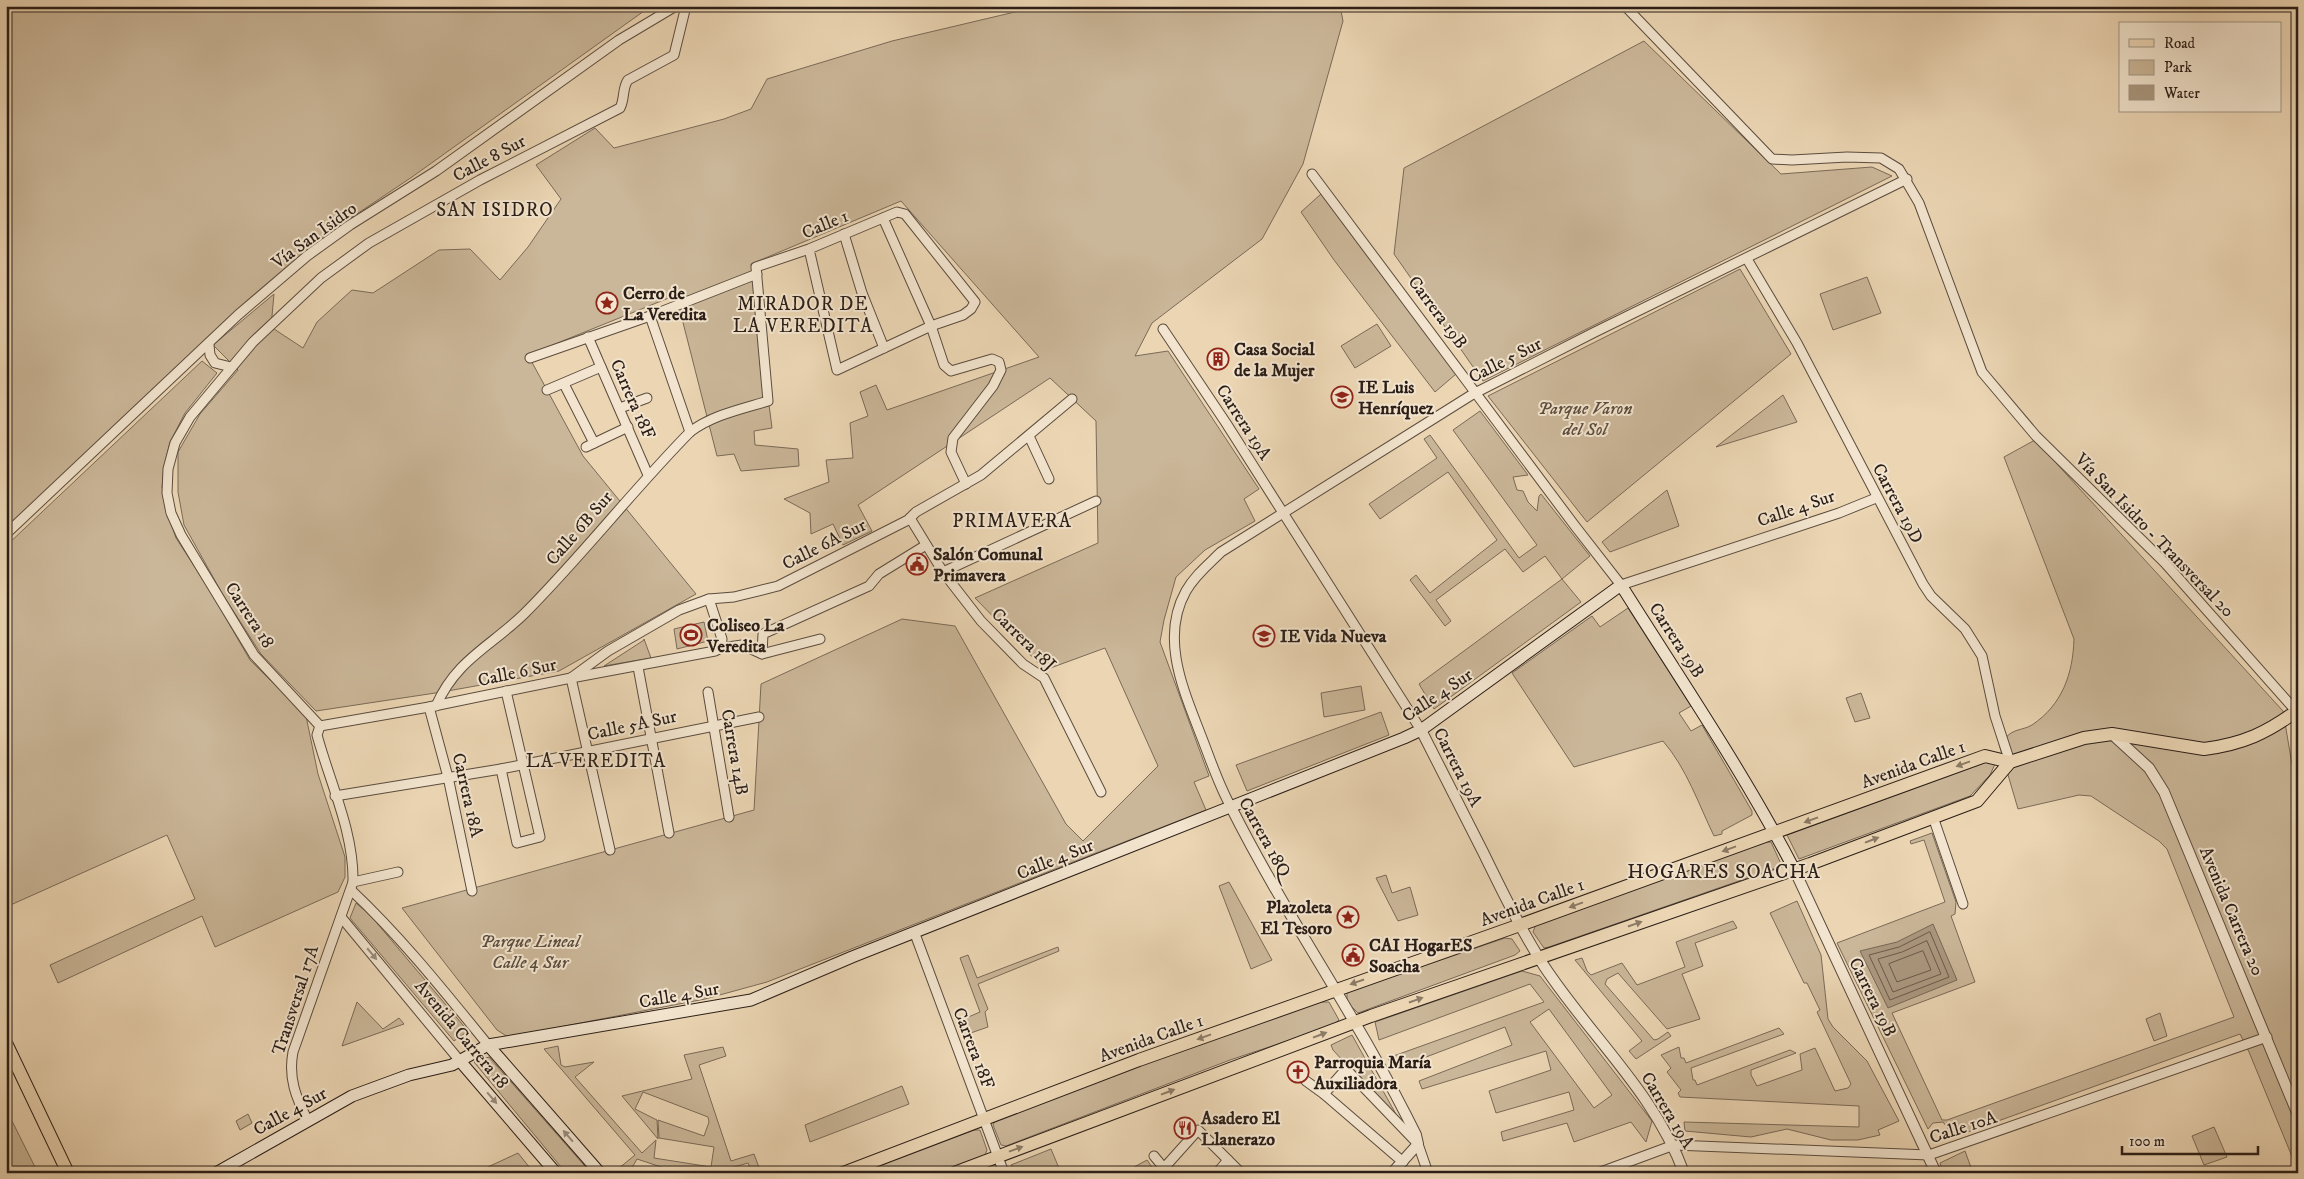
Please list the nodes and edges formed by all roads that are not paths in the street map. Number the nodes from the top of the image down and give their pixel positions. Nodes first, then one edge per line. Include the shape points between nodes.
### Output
1 (676, 6) edge
2 (686, 6) edge
3 (1625, 6) edge
4 (1312, 174) dead end
5 (1907, 179) junction
6 (883, 218) junction
7 (844, 234) junction
8 (808, 250) junction
9 (1747, 259) junction
10 (757, 270) junction
11 (650, 316) junction
12 (931, 326) junction
13 (1163, 329) dead end
14 (588, 337) junction
15 (209, 345) junction
16 (884, 348) junction
17 (530, 358) dead end
18 (231, 367) junction
19 (601, 367) junction
20 (564, 384) junction
21 (547, 390) dead end
22 (1476, 393) junction
23 (647, 398) dead end
24 (1072, 399) dead end
25 (620, 408) junction
26 (628, 428) junction
27 (690, 432) junction
28 (1029, 436) junction
29 (648, 475) junction
30 (1049, 479) dead end
31 (966, 484) junction
32 (1876, 498) junction
33 (1096, 502) dead end
34 (1283, 513) junction
35 (910, 518) junction
36 (6, 534) edge
37 (926, 545) junction
38 (943, 572) junction
39 (1621, 585) junction
40 (709, 599) junction
41 (1174, 636) joint
42 (820, 639) dead end
43 (721, 648) junction
44 (762, 654) junction
45 (638, 667) junction
46 (571, 678) junction
47 (506, 691) junction
48 (708, 692) dead end
49 (432, 707) junction
50 (2297, 711) edge
51 (759, 716) dead end
52 (712, 725) junction
53 (320, 726) junction
54 (1421, 730) junction
55 (2112, 734) junction
56 (651, 737) junction
57 (587, 752) junction
58 (2010, 762) junction
59 (524, 764) junction
60 (501, 769) junction
61 (448, 777) junction
62 (1101, 792) dead end
63 (335, 796) junction
64 (1231, 807) junction
65 (730, 817) dead end
66 (1933, 817) junction
67 (669, 833) dead end
68 (1775, 833) junction
69 (610, 850) dead end
70 (1794, 869) junction
71 (398, 872) dead end
72 (352, 886) junction
73 (472, 891) dead end
74 (1963, 904) dead end
75 (341, 917) junction
76 (1520, 925) junction
77 (915, 934) junction
78 (1539, 957) junction
79 (1334, 990) junction
80 (1354, 1023) junction
81 (2267, 1037) junction
82 (6, 1043) edge
83 (488, 1046) junction
84 (460, 1062) junction
85 (1306, 1081) dead end
86 (1324, 1094) junction
87 (2298, 1115) edge
88 (982, 1119) junction
89 (308, 1121) junction
90 (1418, 1144) junction
91 (1674, 1146) junction
92 (1930, 1155) junction
93 (997, 1156) junction
94 (1154, 1156) dead end
95 (1228, 1160) junction
96 (1402, 1162) junction
97 (1166, 1170) edge
98 (68, 1173) edge
99 (216, 1173) edge
100 (556, 1173) edge
101 (600, 1173) edge
102 (843, 1173) edge
103 (954, 1173) edge
104 (1004, 1173) edge
105 (1217, 1173) edge
106 (1241, 1173) edge
107 (1392, 1173) edge
108 (1428, 1173) edge
109 (1598, 1173) edge
110 (1684, 1173) edge
111 (1936, 1173) edge

1 - 15 street, Vía San Isidro via 619,40 436,171 307,256 238,315
2 - 18 street, Calle 8 Sur via 674,55 628,80 620,108 480,180 369,243 321,278
3 - 5 street via 1772,159 1881,158 1899,169
4 - 22 street, Carrera 19B
5 - 9 street, Calle 5 Sur
5 - 50 street, Vía San Isidro - Transversal 20 via 1982,372 2036,436 2165,563
6 - 7 street, Calle 1
6 - 12 street
6 - 12 street, Calle 1 via 897,212 906,214 976,302 963,315
7 - 8 street, Calle 1
7 - 16 street via 862,293
8 - 10 street, Calle 1
8 - 16 street via 837,370
9 - 22 street, Calle 5 Sur
9 - 32 street, Carrera 19D via 1797,343
10 - 11 street, Calle 1
10 - 27 street, Calle 6B Sur via 768,400 725,414
11 - 14 street, Calle 1
11 - 27 street
12 - 16 street
12 - 31 street via 944,365 951,371 992,359 999,362 1001,370 993,386 952,438 951,452
13 - 34 street, Carrera 19A
14 - 17 street, Calle 1
14 - 19 street, Carrera 18F
15 - 18 street via 215,363
15 - 36 street, Vía San Isidro
18 - 53 street, Carrera 18 via 190,417 175,443 168,469 167,493 171,513 195,561 254,655
19 - 20 street
19 - 25 street, Carrera 18F
20 - 21 street
20 - 26 street via 590,445
22 - 34 street, Calle 5 Sur
22 - 39 street, Carrera 19B
23 - 25 street
24 - 28 street, Calle 6A Sur
25 - 26 street, Carrera 18F
26 - 29 street, Carrera 18F
27 - 29 street, Calle 6B Sur
28 - 30 street
28 - 31 street, Calle 6A Sur
29 - 49 street, Calle 6B Sur via 522,616 459,668
31 - 35 street, Calle 6A Sur
32 - 39 street, Calle 4 Sur
32 - 58 street, Carrera 19D via 1927,592 1965,629 1982,656 1995,716
33 - 38 street
34 - 41 street, Calle 5 Sur via 1221,552 1199,573 1178,610
34 - 54 street, Carrera 19A
35 - 37 street, Carrera 18J
35 - 40 street, Calle 6A Sur via 778,586 734,597
37 - 38 street, Carrera 18J
37 - 44 street via 879,574 869,586 763,634
38 - 62 street, Carrera 18J via 981,621 1023,664 1044,678
39 - 54 main road, Calle 4 Sur
39 - 68 main road, Carrera 19B
40 - 43 street via 722,639
40 - 46 street, Calle 6A Sur via 679,610 608,651
41 - 64 street, Carrera 18Q via 1176,664
42 - 44 street
43 - 44 street, Calle 6 Sur via 742,646
43 - 45 street, Calle 6 Sur via 715,652
45 - 46 street, Calle 6 Sur
45 - 56 street
46 - 47 street, Calle 6 Sur
46 - 57 street
47 - 49 street, Calle 6 Sur
47 - 59 street
48 - 52 street, Carrera 14B
49 - 53 street, Calle 6 Sur
49 - 61 street, Carrera 18A
50 - 55 main road via 2258,735 2204,749
51 - 52 street, Calle 5A Sur
52 - 56 street, Calle 5A Sur
52 - 65 street, Carrera 14B
53 - 63 street via 317,735
54 - 64 main road, Calle 4 Sur
54 - 76 street, Carrera 19A
55 - 58 main road via 2084,738
55 - 81 street, Avenida Carrera 20 via 2149,768 2164,792
56 - 57 street, Calle 5A Sur
56 - 67 street
57 - 59 street, Calle 5A Sur
57 - 69 street
58 - 66 main road via 1977,801
58 -> 68 main road, Avenida Calle 1 via 1985,756
59 - 60 street, Calle 5A Sur
59 - 60 street via 540,837 517,843
60 - 61 street, Calle 5A Sur
61 - 63 street, Calle 5A Sur
61 - 73 street, Carrera 18A
63 - 72 street via 350,843
64 - 77 main road, Calle 4 Sur
64 - 79 street, Carrera 18Q via 1251,848
70 -> 66 main road
66 - 74 street
68 - 70 main road, Carrera 19B
68 -> 76 main road, Avenida Calle 1
78 -> 70 main road
70 - 92 street, Carrera 19B
71 - 72 street
72 - 75 street
72 - 83 street, Avenida Carrera 18 via 453,1000
75 -> 84 street, Avenida Carrera 18
75 - 89 street, Transversal 17A via 290,1066 295,1095
76 - 78 street, Carrera 19A
76 -> 79 main road, Avenida Calle 1
77 - 83 main road, Calle 4 Sur via 751,1000
77 - 88 street, Carrera 18F
80 -> 78 main road
78 - 91 street, Carrera 19A via 1624,1069
79 - 80 street, Carrera 18Q
79 -> 88 main road, Avenida Calle 1
80 - 90 street, Carrera 18Q via 1404,1110
93 -> 80 main road
81 - 87 street, Avenida Carrera 20
81 - 92 street, Calle 10A
82 - 98 main road
83 - 84 main road, Calle 4 Sur
101 -> 83 main road, Avenida Carrera 18
84 - 89 main road, Calle 4 Sur via 374,1087
84 -> 100 main road, Avenida Carrera 18
85 - 86 street
86 - 90 street via 1346,1069
86 - 96 street
88 - 93 street, Carrera 18F
88 - 102 main road, Avenida Calle 1
89 - 99 main road, Calle 4 Sur
90 - 96 street
90 - 108 street, Carrera 18Q
91 - 92 street, Calle 10A
91 - 109 street, Calle 10A
91 - 110 street, Carrera 19A
92 - 111 street, Carrera 19B
93 - 103 main road
93 - 104 street, Carrera 18F
94 - 97 street
95 - 97 street via 1200,1131 1196,1131
95 - 105 street
95 - 106 street
96 - 107 street

